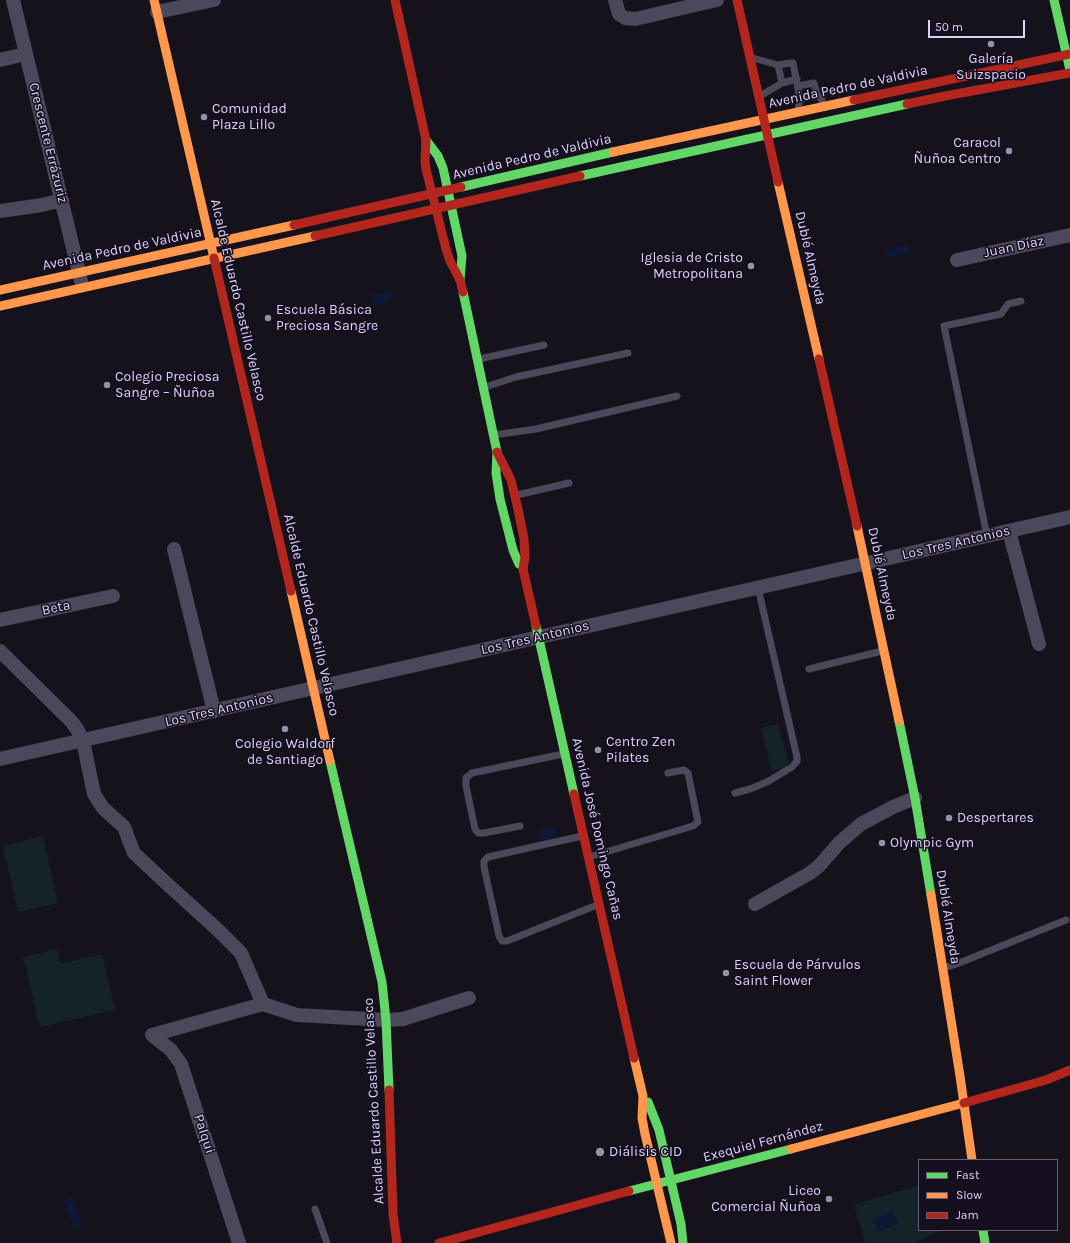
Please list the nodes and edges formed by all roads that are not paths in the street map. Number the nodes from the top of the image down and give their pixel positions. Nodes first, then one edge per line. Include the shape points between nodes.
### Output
1 (13, 0) edge
2 (214, 0) edge
3 (395, 0) edge
4 (615, 0) edge
5 (717, 0) edge
6 (737, 0) edge
7 (1054, 0) edge
8 (155, 6) edge
9 (26, 54) junction
10 (1068, 54) edge
11 (750, 57) junction
12 (0, 60) edge
13 (778, 65) junction
14 (1070, 70) edge
15 (1070, 73) edge
16 (782, 83) junction
17 (797, 83) junction
18 (817, 95) junction
19 (758, 97) junction
20 (800, 99) junction
21 (824, 107) junction
22 (797, 112) junction
23 (763, 119) junction
24 (767, 134) junction
25 (426, 140) junction
26 (448, 190) junction
27 (432, 193) junction
28 (62, 200) junction
29 (452, 205) junction
30 (435, 208) junction
31 (0, 211) edge
32 (1070, 235) edge
33 (211, 244) junction
34 (214, 257) junction
35 (957, 260) dead end
36 (79, 273) junction
37 (460, 280) junction
38 (82, 287) junction
39 (0, 290) edge
40 (1021, 301) dead end
41 (0, 306) edge
42 (544, 345) dead end
43 (628, 353) dead end
44 (477, 360) junction
45 (483, 387) junction
46 (677, 396) dead end
47 (494, 435) junction
48 (497, 452) junction
49 (569, 483) dead end
50 (515, 496) junction
51 (1070, 517) edge
52 (1009, 530) junction
53 (987, 536) junction
54 (174, 549) dead end
55 (865, 563) junction
56 (523, 569) junction
57 (758, 588) junction
58 (113, 596) dead end
59 (0, 620) edge
60 (539, 637) junction
61 (1039, 644) dead end
62 (884, 651) junction
63 (3, 657) edge
64 (809, 668) dead end
65 (313, 688) junction
66 (214, 711) junction
67 (83, 741) junction
68 (565, 754) junction
69 (0, 760) edge
70 (668, 773) dead end
71 (735, 793) dead end
72 (915, 798) junction
73 (520, 826) dead end
74 (584, 835) junction
75 (589, 857) junction
76 (600, 904) junction
77 (755, 904) dead end
78 (1066, 920) dead end
79 (943, 968) junction
80 (469, 998) dead end
81 (263, 1004) junction
82 (386, 1020) junction
83 (1070, 1070) edge
84 (643, 1096) junction
85 (964, 1103) junction
86 (972, 1159) edge
87 (671, 1180) junction
88 (656, 1184) junction
89 (315, 1209) dead end
90 (983, 1231) edge
91 (239, 1243) edge
92 (326, 1243) edge
93 (397, 1243) edge
94 (439, 1243) edge
95 (671, 1243) edge
96 (683, 1243) edge
97 (984, 1243) edge

1 - 9 street, Crescente Errázuriz
2 - 8 street
3 - 25 main road, Avenida José Domingo Cañas
4 - 5 street via 619,14 625,18 635,19
6 - 11 main road, Dublé Almeyda
7 - 10 main road
8 - 33 main road, Alcalde Eduardo Castillo Velasco
9 - 12 street
9 - 28 street, Crescente Errázuriz
10 - 14 main road
10 - 21 main road, Avenida Pedro de Valdivia
11 - 13 lane
11 - 19 main road, Dublé Almeyda
13 - 16 lane
13 - 17 lane via 793,63
15 - 24 main road, Avenida Pedro de Valdivia via 944,96
16 - 17 lane
16 - 19 lane
17 - 18 lane via 814,83
17 - 20 lane
18 - 20 lane
18 - 21 lane
19 - 23 main road, Dublé Almeyda
20 - 22 lane
21 - 22 main road, Avenida Pedro de Valdivia
22 - 23 main road, Avenida Pedro de Valdivia
23 - 24 main road, Dublé Almeyda
23 - 26 main road, Avenida Pedro de Valdivia
24 - 29 main road, Avenida Pedro de Valdivia
24 - 55 main road, Dublé Almeyda
25 - 26 main road, Avenida José Domingo Cañas via 441,162
25 - 27 main road, Avenida José Domingo Cañas via 425,161
26 - 27 main road, Avenida Pedro de Valdivia
26 - 29 main road, Avenida José Domingo Cañas
27 - 30 main road, Avenida José Domingo Cañas
27 - 33 main road, Avenida Pedro de Valdivia
28 - 31 street
28 - 36 street, Crescente Errázuriz
29 - 30 main road, Avenida Pedro de Valdivia
29 - 37 main road, Avenida José Domingo Cañas via 462,256
30 - 34 main road, Avenida Pedro de Valdivia
30 - 37 main road, Avenida José Domingo Cañas via 450,261
32 - 35 street, Juan Díaz
33 - 34 main road, Alcalde Eduardo Castillo Velasco
33 - 36 main road, Avenida Pedro de Valdivia
34 - 38 main road, Avenida Pedro de Valdivia
34 - 65 main road, Alcalde Eduardo Castillo Velasco
36 - 38 street, Crescente Errázuriz
36 - 39 main road, Avenida Pedro de Valdivia
37 - 44 main road, Avenida José Domingo Cañas
38 - 41 main road, Avenida Pedro de Valdivia
40 - 53 lane via 1008,304 1001,314 944,326
42 - 44 lane
43 - 45 lane via 516,377
44 - 45 main road, Avenida José Domingo Cañas
45 - 47 main road, Avenida José Domingo Cañas
46 - 47 lane via 536,429
47 - 48 main road, Avenida José Domingo Cañas
48 - 50 main road, Avenida José Domingo Cañas via 511,480
48 - 56 main road, Avenida José Domingo Cañas via 496,473 500,499 513,550
49 - 50 lane
50 - 56 main road, Avenida José Domingo Cañas via 524,539
51 - 52 street, Los Tres Antonios
52 - 53 street, Los Tres Antonios
52 - 61 street
53 - 55 street, Los Tres Antonios
54 - 66 street
55 - 57 street, Los Tres Antonios
55 - 62 main road, Dublé Almeyda
56 - 60 main road, Avenida José Domingo Cañas
57 - 60 street, Los Tres Antonios
57 - 71 lane via 797,761 792,767 767,782
58 - 59 street, Beta
60 - 65 street, Los Tres Antonios
60 - 68 main road, Avenida José Domingo Cañas
62 - 64 lane
62 - 72 main road, Dublé Almeyda
63 - 67 street via 71,721
65 - 66 street, Los Tres Antonios
65 - 82 main road, Alcalde Eduardo Castillo Velasco via 379,970
66 - 67 street, Los Tres Antonios
67 - 69 street, Los Tres Antonios
67 - 81 street via 94,794 103,808 124,827 134,853 241,953
68 - 73 lane via 472,773 466,778 478,833
68 - 74 main road, Avenida José Domingo Cañas
70 - 75 lane via 684,770 688,773 698,822 693,826
72 - 77 street via 861,824 810,873
72 - 79 main road, Dublé Almeyda
74 - 75 main road, Avenida José Domingo Cañas
74 - 76 lane via 488,857 484,861 499,936 502,941 508,942
75 - 76 main road, Avenida José Domingo Cañas
76 - 84 main road, Avenida José Domingo Cañas
78 - 79 lane
79 - 85 main road, Dublé Almeyda
80 - 82 street via 403,1019
81 - 82 street via 298,1015
81 - 91 street, Palqui via 152,1035 171,1050 181,1064
82 - 93 main road, Alcalde Eduardo Castillo Velasco via 393,1214
83 - 85 main road, Exequiel Fernández via 1022,1088
84 - 87 main road, Avenida José Domingo Cañas via 654,1115
84 - 88 main road, Avenida José Domingo Cañas via 642,1118
85 - 86 main road, Dublé Almeyda
85 - 87 main road, Exequiel Fernández
87 - 88 main road, Exequiel Fernández
87 - 96 main road, Avenida José Domingo Cañas
88 - 94 main road, Exequiel Fernández
88 - 95 main road, Avenida José Domingo Cañas
89 - 92 lane
90 - 97 main road

